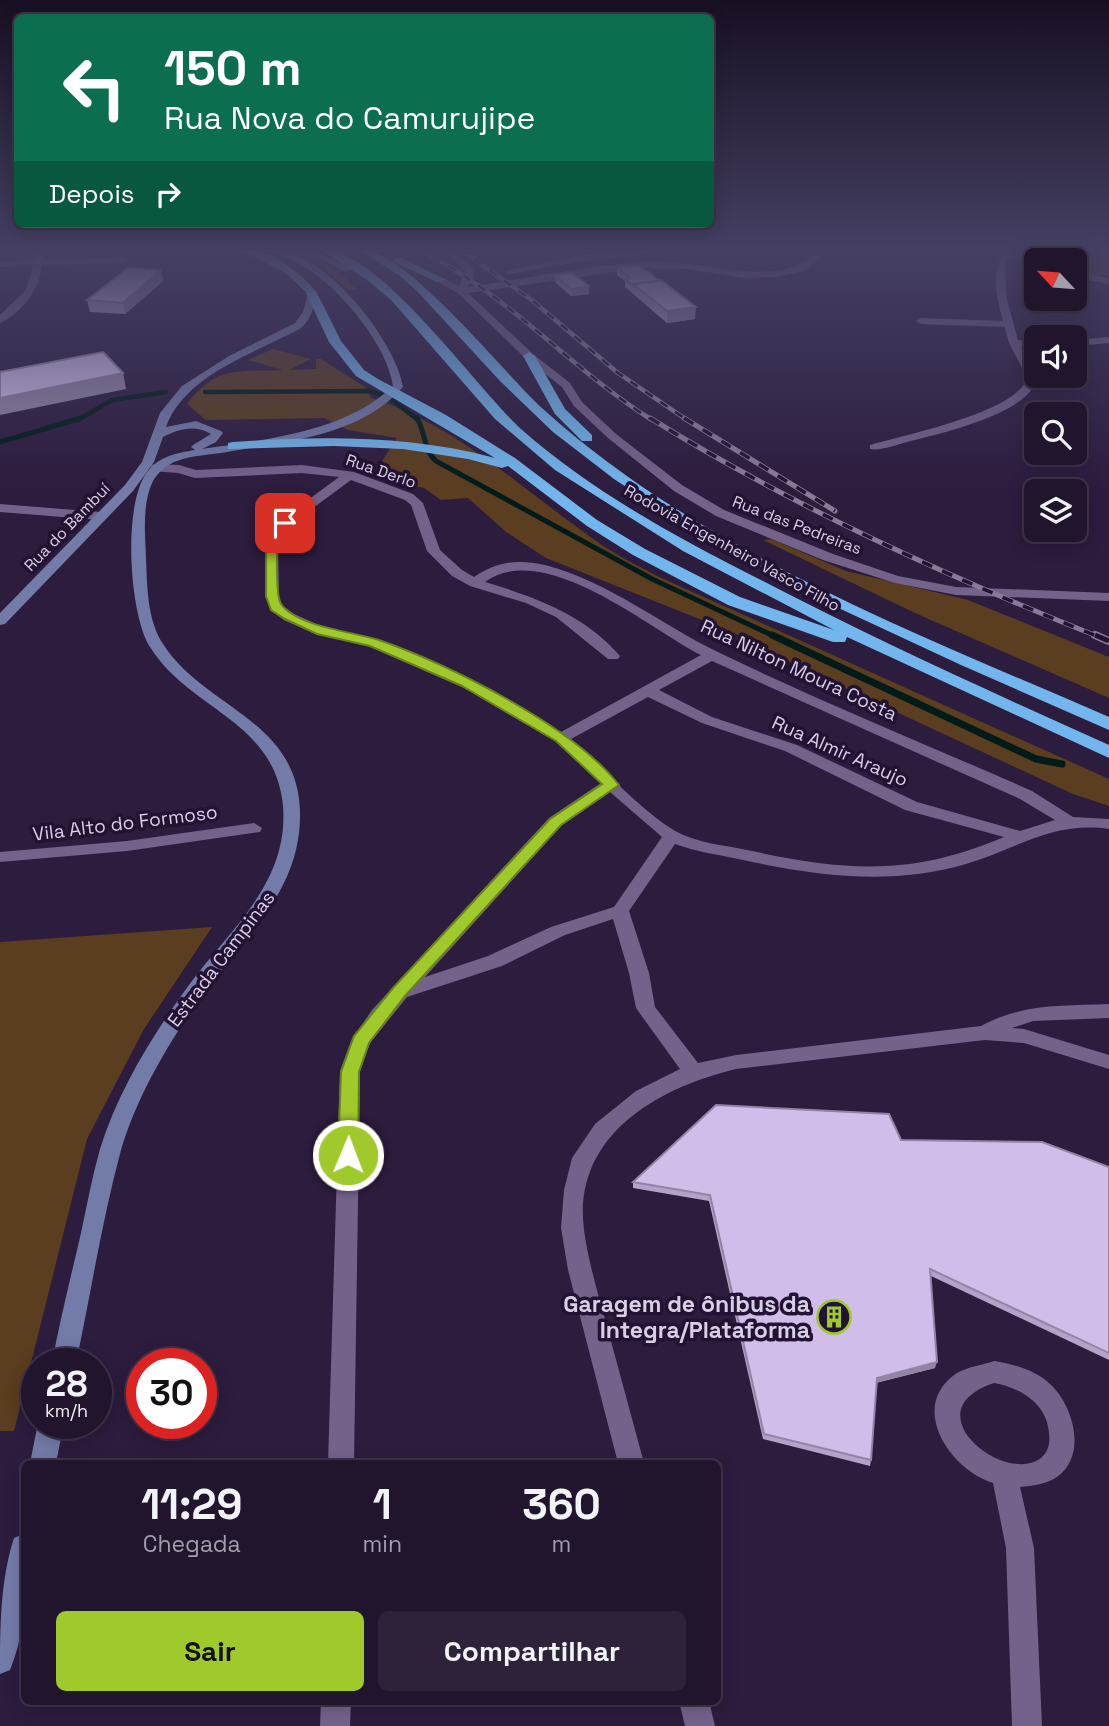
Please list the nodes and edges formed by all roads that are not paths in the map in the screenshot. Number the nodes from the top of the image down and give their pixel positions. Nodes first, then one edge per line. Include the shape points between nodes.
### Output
1 (287, 330) edge
2 (329, 330) edge
3 (369, 330) edge
4 (425, 330) edge
5 (459, 330) edge
6 (501, 330) edge
7 (1009, 330) edge
8 (1109, 340) edge
9 (1087, 342) edge
10 (1014, 343) junction
11 (1024, 344) edge
12 (529, 356) junction
13 (1024, 359) edge
14 (1028, 388) edge
15 (159, 435) junction
16 (233, 446) junction
17 (874, 447) dead end
18 (174, 457) junction
19 (155, 468) junction
20 (350, 475) junction
21 (533, 478) junction
22 (635, 487) junction
23 (0, 508) edge
24 (103, 514) junction
25 (139, 514) junction
26 (475, 583) junction
27 (1109, 597) edge
28 (0, 621) edge
29 (894, 654) junction
30 (712, 655) junction
31 (613, 656) dead end
32 (646, 690) junction
33 (1109, 724) edge
34 (561, 738) junction
35 (1109, 752) edge
36 (611, 785) junction
37 (1068, 821) junction
38 (1109, 824) edge
39 (254, 828) dead end
40 (672, 836) junction
41 (1022, 837) junction
42 (0, 857) edge
43 (620, 911) junction
44 (399, 992) junction
45 (1109, 1011) edge
46 (985, 1033) junction
47 (1109, 1062) edge
48 (693, 1072) junction
49 (67, 1348) edge
50 (48, 1439) edge
51 (44, 1460) edge
52 (341, 1460) edge
53 (630, 1460) edge
54 (1005, 1476) junction
55 (21, 1561) edge
56 (0, 1660) edge
57 (336, 1705) edge
58 (695, 1705) edge
59 (335, 1726) edge
60 (700, 1726) edge
61 (1027, 1726) edge

1 - 15 main road via 186,388 166,413
2 - 21 highway via 360,373
3 - 16 main road via 398,377 392,396 327,429
4 - 29 highway, Rodovia Engenheiro Vasco Filho via 494,411 590,488 727,569
5 - 22 highway, Rodovia Engenheiro Vasco Filho via 523,399
6 - 12 street, Rua das Pedreiras
7 - 10 street
8 - 9 street
10 - 11 street
10 - 13 street
12 - 22 highway via 560,411
12 - 27 street, Rua das Pedreiras via 566,385 591,417 652,469 720,513 760,531 869,572 956,591
14 - 17 street via 1010,403 967,420
15 - 18 main road via 187,426 205,426 217,433 212,440
15 - 24 main road, Rua do Bambuí via 148,462
16 - 18 main road
16 - 21 highway via 394,445 495,462
18 - 19 main road
19 - 20 street, Rua Derlo via 179,468 195,474 302,469
19 - 25 main road, Estrada Campinas via 145,485
20 - 26 street, Rua Derlo via 414,500 434,551
20 - 34 street via 276,533 272,596 276,607 321,631 374,643 466,683
21 - 29 highway via 639,552 734,601
22 - 33 highway, Rodovia Engenheiro Vasco Filho via 708,534 869,617
23 - 24 street
24 - 25 main road via 124,508
24 - 28 main road, Rua do Bambuí
25 - 49 main road, Estrada Campinas via 142,594 149,635 176,666 272,750 289,793 292,831 276,886 173,1020 123,1116 111,1149
26 - 30 street, Rua Nilton Moura Costa via 506,565 573,577
26 - 31 street, Rua Derlo via 561,614
29 - 35 highway, Rodovia Engenheiro Vasco Filho
30 - 32 street
30 - 37 street, Rua Nilton Moura Costa via 1026,795
32 - 34 street
32 - 41 street, Rua Almir Araujo via 708,720 792,748 911,806
34 - 36 street
36 - 40 street
36 - 44 street via 555,822
37 - 38 street
37 - 41 street
39 - 42 street, Vila Alto do Formoso
40 - 41 street via 775,862 860,873 934,867
40 - 43 street
43 - 44 street via 558,931 495,961
43 - 48 street via 646,1008
44 - 52 street via 360,1041 350,1072
45 - 46 street via 1025,1016
46 - 47 street via 1024,1036
46 - 48 street via 736,1062
48 - 53 street via 643,1097 604,1130 583,1158 575,1190 572,1228 580,1270
50 - 51 main road
54 - 54 street via 1042,1471 1055,1461 1063,1429 1046,1396 1031,1384 1013,1375 977,1374 951,1393 948,1425 969,1458
54 - 61 street via 1020,1548
55 - 56 main road
57 - 59 street
58 - 60 street

